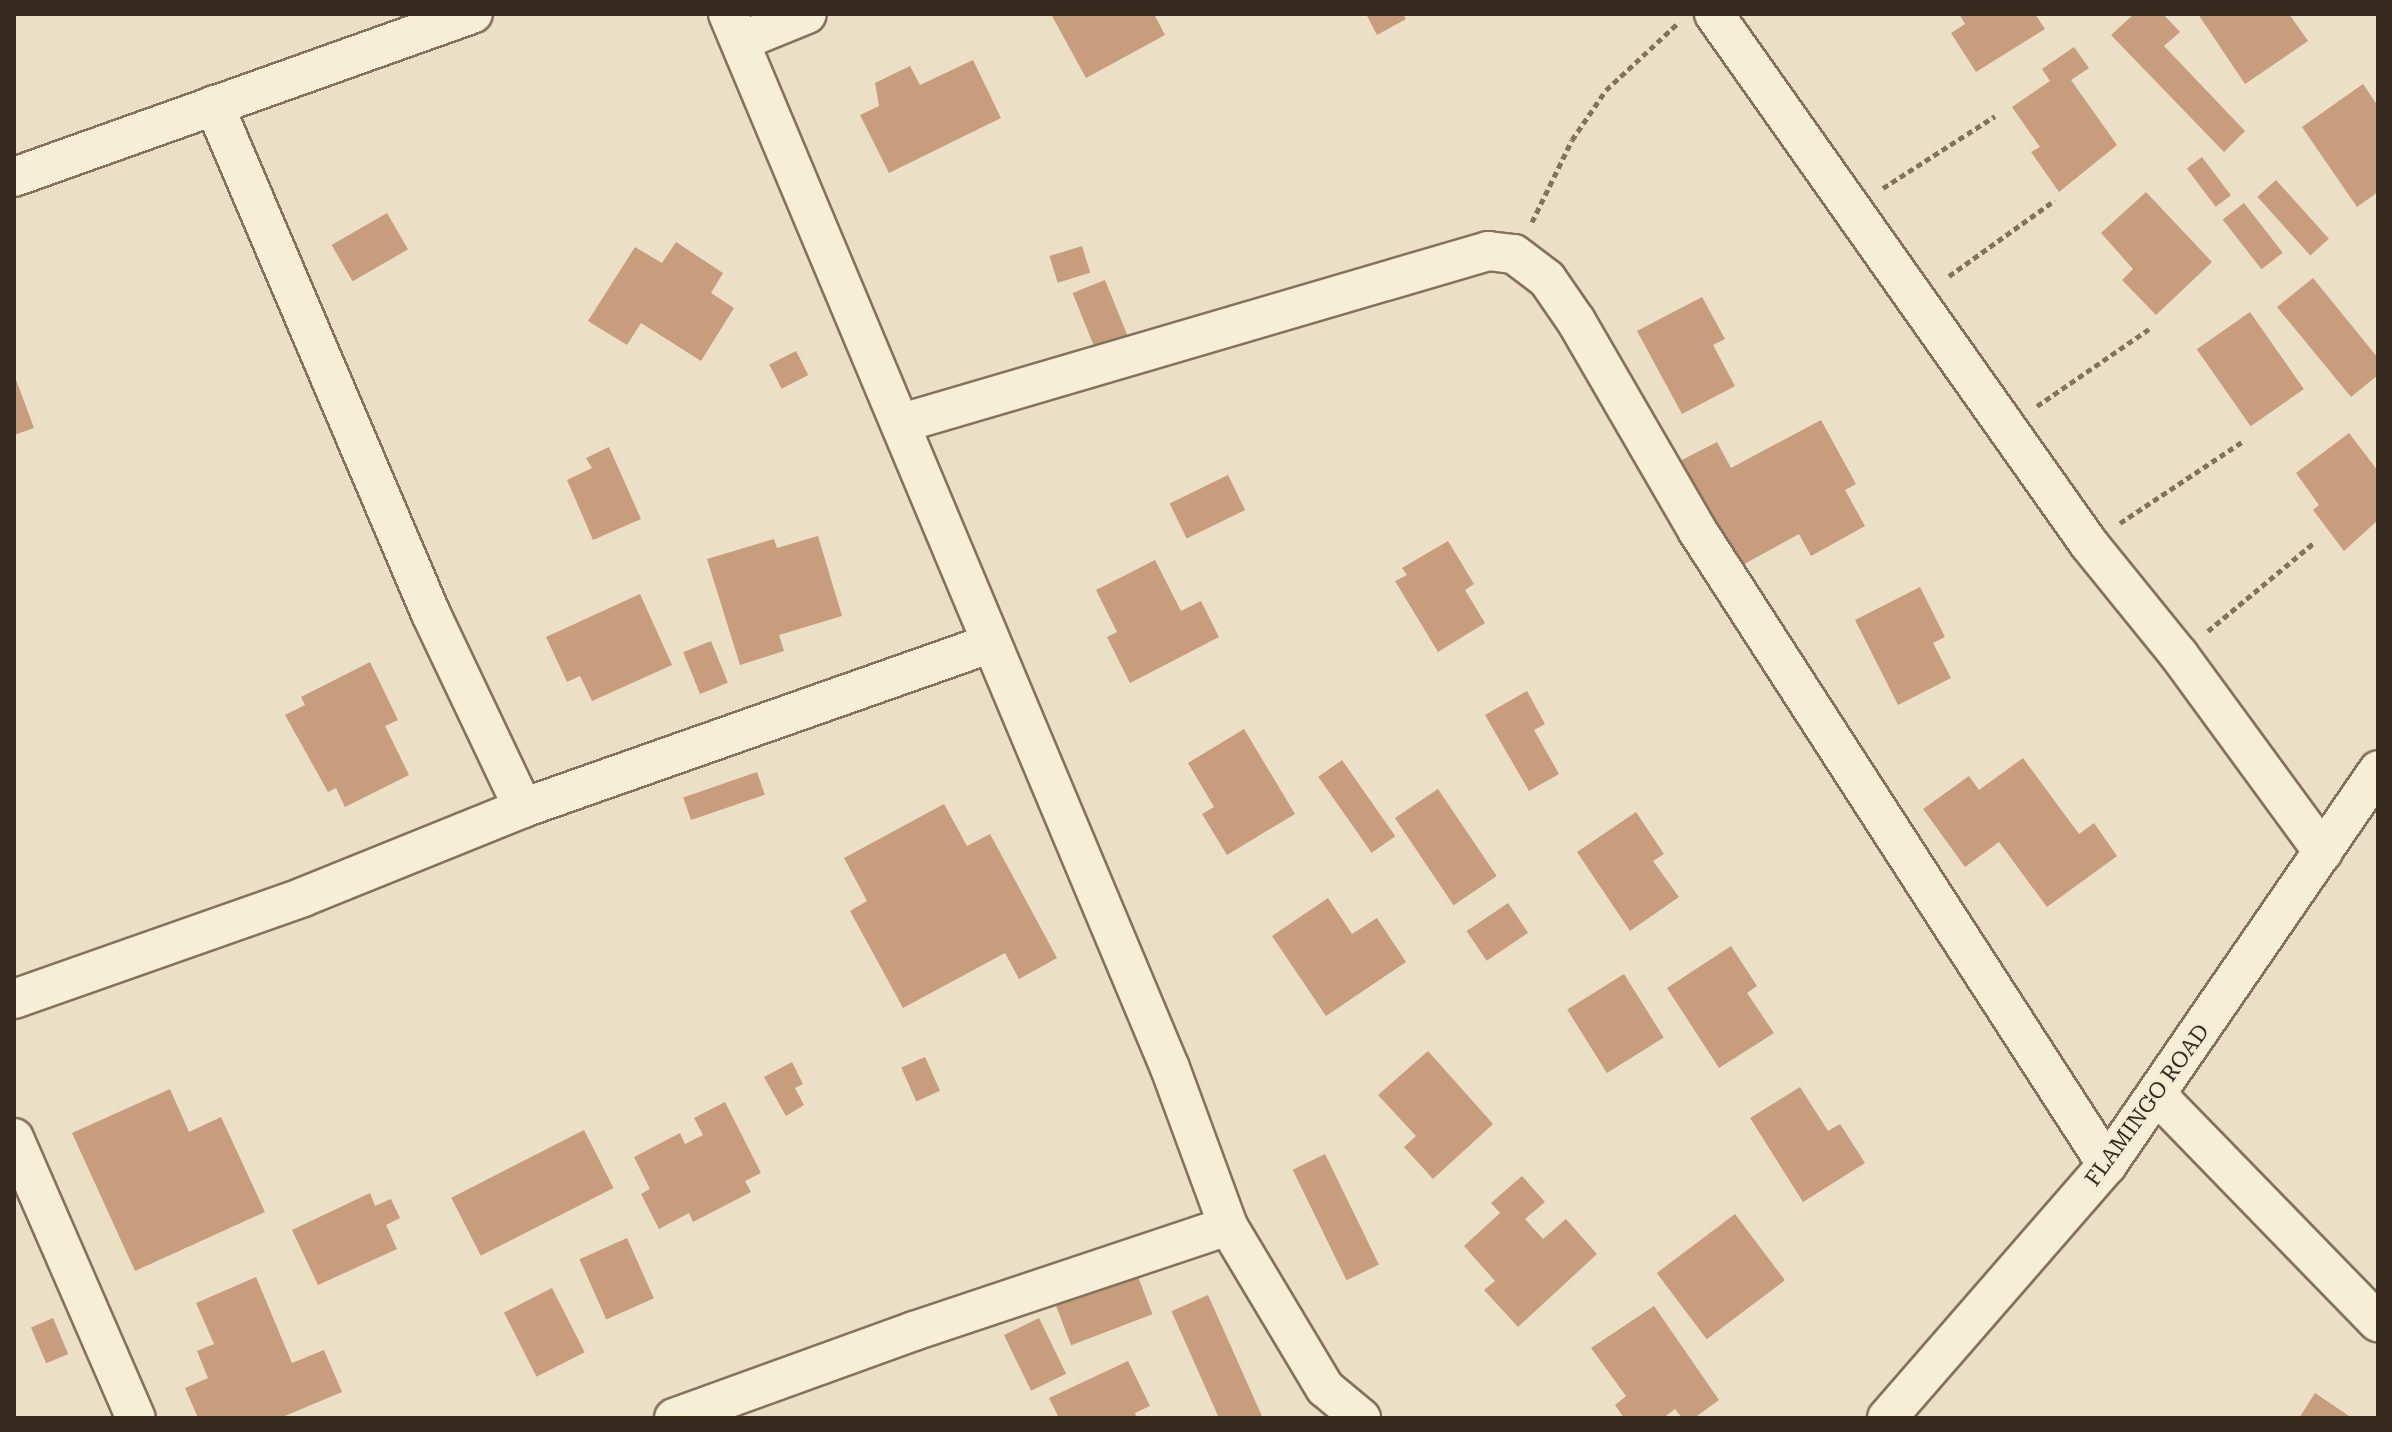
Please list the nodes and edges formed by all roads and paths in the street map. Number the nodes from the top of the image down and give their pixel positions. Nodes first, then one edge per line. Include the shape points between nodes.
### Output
1 (473, 14) edge
2 (807, 14) edge
3 (1688, 14) edge
4 (1714, 14) edge
5 (734, 28) edge
6 (214, 105) junction
7 (1995, 116) dead end
8 (14, 177) edge
9 (2055, 200) dead end
10 (1852, 208) junction
11 (1514, 254) junction
12 (1915, 300) junction
13 (2149, 329) dead end
14 (902, 423) junction
15 (2006, 427) junction
16 (2242, 442) dead end
17 (2315, 542) dead end
18 (2089, 544) junction
19 (991, 643) junction
20 (2179, 655) junction
21 (2378, 770) edge
22 (523, 808) junction
23 (2323, 852) junction
24 (14, 999) edge
25 (2157, 1095) junction
26 (14, 1138) edge
27 (2107, 1165) junction
28 (1228, 1226) junction
29 (2378, 1322) edge
30 (679, 1417) edge
31 (136, 1418) edge
32 (1361, 1418) edge
33 (1887, 1418) edge

1 - 6 street
2 - 5 street
3 - 11 path via 1606,90 1572,140
4 - 10 street
5 - 14 street
6 - 8 street
6 - 22 street via 431,614
7 - 10 path
9 - 12 path
10 - 12 street
11 - 14 street via 1475,255
11 - 27 street via 1547,279 1576,321 1697,530
12 - 15 street
13 - 15 path
14 - 19 street
15 - 18 street
16 - 18 path
17 - 20 path
18 - 20 street
19 - 22 street
19 - 28 street via 1170,1068
20 - 23 street
21 - 23 street, FLAMINGO ROAD
22 - 24 street via 303,897
23 - 25 street, FLAMINGO ROAD
25 - 27 street, FLAMINGO ROAD
25 - 29 street
26 - 31 street
27 - 33 street, FLAMINGO ROAD
28 - 30 street via 914,1331
28 - 32 street via 1325,1388

